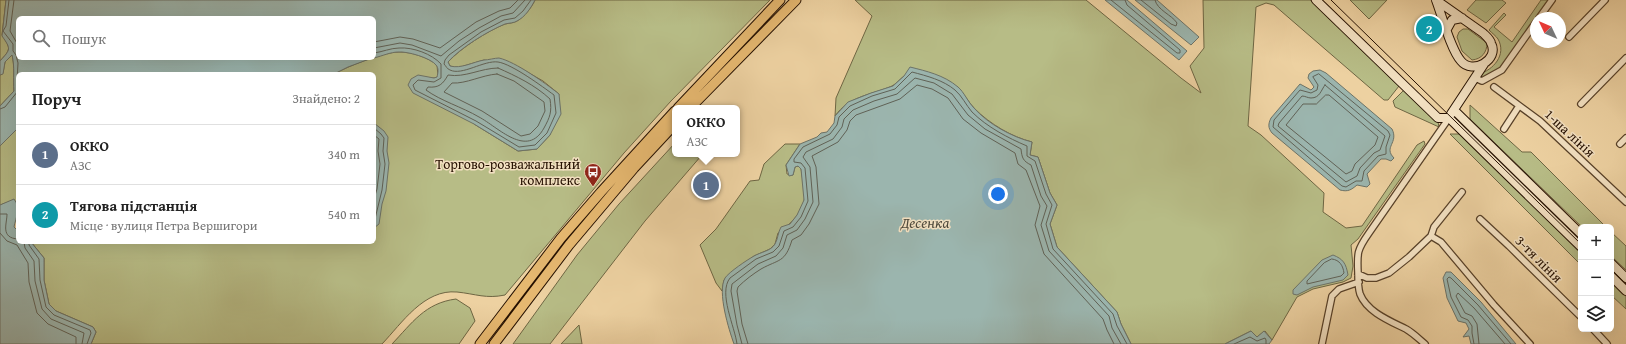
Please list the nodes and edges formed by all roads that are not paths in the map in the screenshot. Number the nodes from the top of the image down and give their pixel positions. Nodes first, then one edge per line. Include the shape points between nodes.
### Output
1 (780, 0) edge
2 (796, 0) edge
3 (1316, 0) edge
4 (1436, 0) edge
5 (1552, 0) edge
6 (1605, 0) edge
7 (1543, 12) edge
8 (1462, 18) junction
9 (1447, 29) junction
10 (1530, 30) edge
11 (1569, 37) dead end
12 (1626, 58) edge
13 (1485, 63) junction
14 (1471, 67) junction
15 (1477, 80) junction
16 (1494, 87) dead end
17 (1581, 104) dead end
18 (681, 105) edge
19 (693, 105) edge
20 (1519, 106) junction
21 (1454, 110) junction
22 (672, 114) edge
23 (1449, 118) junction
24 (672, 127) edge
25 (1504, 129) dead end
26 (1626, 138) edge
27 (1620, 144) dead end
28 (1462, 192) dead end
29 (1626, 202) edge
30 (1480, 219) dead end
31 (1578, 231) edge
32 (1431, 236) junction
33 (1578, 244) edge
34 (1614, 266) edge
35 (1358, 274) junction
36 (1626, 278) edge
37 (1614, 279) edge
38 (1358, 282) junction
39 (1626, 291) edge
40 (1578, 314) edge
41 (1596, 332) edge
42 (480, 344) edge
43 (494, 344) edge
44 (1322, 344) edge
45 (1425, 344) edge
46 (1530, 344) edge
47 (1607, 344) edge

1 - 18 main road
2 - 19 main road
3 - 23 main road via 1438,118
4 - 8 main road
4 - 9 main road
5 - 7 street
6 - 11 street
8 - 9 main road via 1452,20
8 - 13 main road via 1484,33 1492,43 1492,53
9 - 14 main road via 1460,60
10 - 15 street via 1502,70
12 - 17 street
13 - 14 main road
13 - 15 main road
14 - 15 main road
15 - 21 main road
16 - 20 street, 1-ша лінія
20 - 25 street
20 - 29 street, 1-ша лінія via 1563,141
21 - 23 main road
21 - 31 main road
22 - 42 main road via 561,238
23 - 33 main road
23 - 35 street via 1359,247
24 - 43 main road via 568,245
26 - 27 street
28 - 32 street via 1434,227
30 - 40 street, 3-тя лінія
32 - 35 street via 1389,273 1376,278
32 - 46 street via 1441,242
34 - 36 main road
35 - 38 street
37 - 39 main road
38 - 44 street via 1339,289 1332,296
38 - 45 street via 1362,298 1370,307
41 - 47 street

